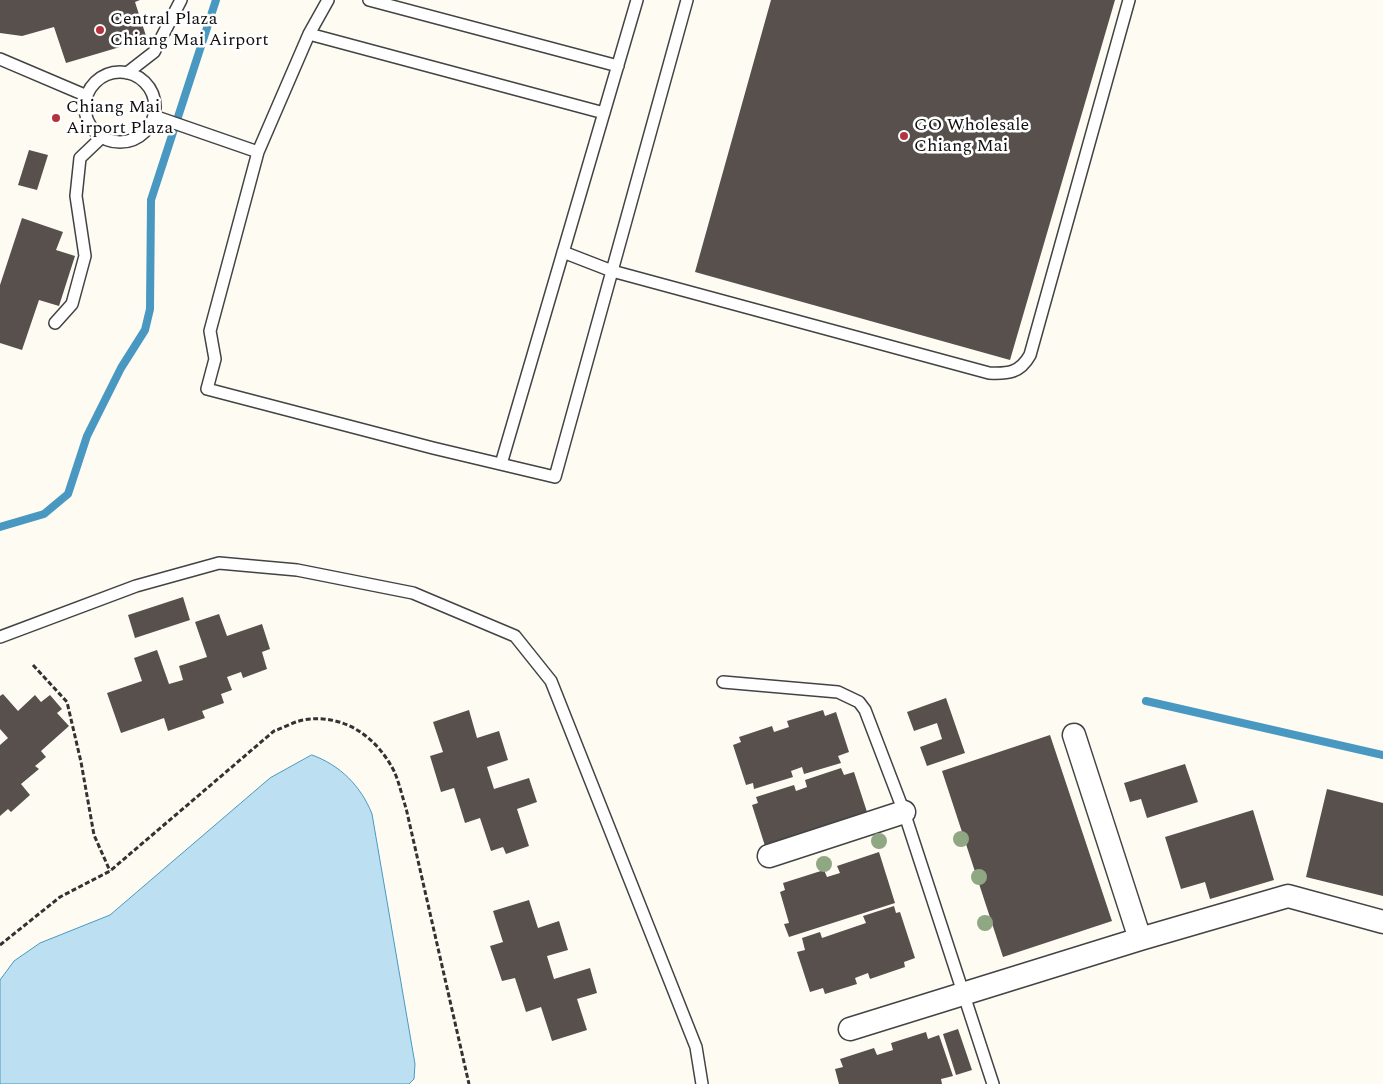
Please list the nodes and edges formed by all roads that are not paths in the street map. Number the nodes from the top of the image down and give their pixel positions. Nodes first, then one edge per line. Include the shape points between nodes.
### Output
1 (181, 0) edge
2 (328, 0) edge
3 (369, 0) edge
4 (636, 0) edge
5 (687, 0) edge
6 (1129, 0) edge
7 (309, 34) junction
8 (0, 59) edge
9 (618, 66) junction
10 (128, 73) junction
11 (87, 96) junction
12 (604, 113) junction
13 (154, 116) junction
14 (102, 137) junction
15 (258, 152) junction
16 (564, 252) junction
17 (612, 271) junction
18 (56, 323) dead end
19 (501, 464) junction
20 (0, 637) edge
21 (723, 682) dead end
22 (1074, 735) dead end
23 (904, 812) junction
24 (769, 856) dead end
25 (1383, 922) edge
26 (1140, 939) junction
27 (965, 995) junction
28 (850, 1029) dead end
29 (702, 1084) edge
30 (993, 1084) edge

1 - 10 lane via 154,52
2 - 7 lane
3 - 9 lane
4 - 9 lane
5 - 17 lane
6 - 17 lane via 1030,355 1022,367 1012,373 989,373
7 - 12 lane
7 - 15 lane
8 - 11 lane
9 - 12 lane
10 - 11 lane via 113,73 102,78
10 - 13 lane via 151,90 155,102
11 - 14 lane via 89,122
12 - 16 lane
13 - 14 lane via 141,136 130,141 118,142
13 - 15 lane
14 - 18 lane via 80,158 76,196 85,256 72,304
15 - 19 lane via 210,331 215,359 207,389
16 - 17 lane
16 - 19 lane
17 - 19 lane via 555,477
20 - 29 lane via 136,586 219,563 297,570 412,593 515,636 551,681 696,1047
21 - 23 lane via 838,692 859,702 872,723
22 - 26 street
23 - 24 street
23 - 27 lane
25 - 26 street via 1288,896
26 - 27 street
27 - 28 street
27 - 30 lane

